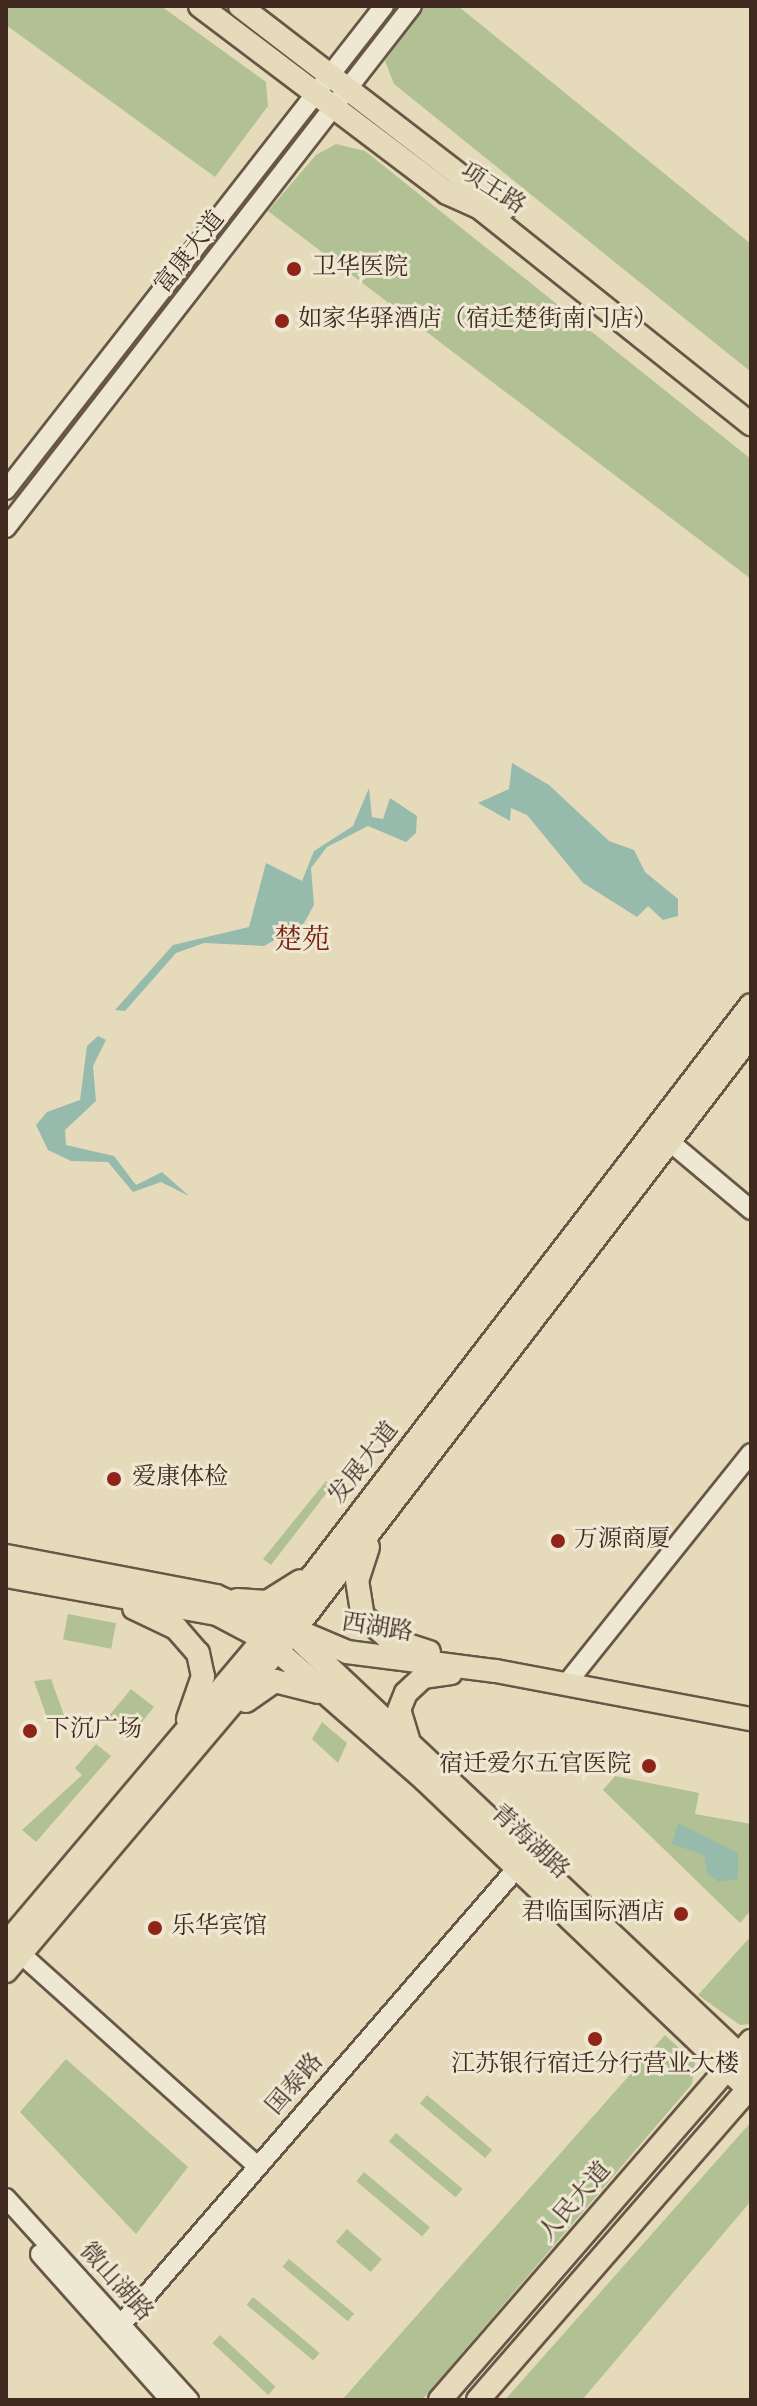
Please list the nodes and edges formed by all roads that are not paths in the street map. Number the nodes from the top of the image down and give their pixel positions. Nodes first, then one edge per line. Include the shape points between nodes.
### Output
1 (200, 6) edge
2 (240, 6) edge
3 (384, 6) edge
4 (412, 6) edge
5 (342, 79) junction
6 (328, 99) junction
7 (751, 408) edge
8 (751, 424) edge
9 (6, 490) edge
10 (6, 528) edge
11 (751, 1005) edge
12 (751, 1035) edge
13 (670, 1142) junction
14 (751, 1210) edge
15 (751, 1453) edge
16 (405, 1490) junction
17 (6, 1556) edge
18 (313, 1571) junction
19 (6, 1576) edge
20 (78, 1589) junction
21 (216, 1596) junction
22 (277, 1636) junction
23 (496, 1671) junction
24 (566, 1684) junction
25 (751, 1719) edge
26 (370, 1731) junction
27 (408, 1741) junction
28 (182, 1751) junction
29 (517, 1868) junction
30 (11, 1956) edge
31 (742, 2058) edge
32 (750, 2089) edge
33 (257, 2166) junction
34 (6, 2198) edge
35 (6, 2216) edge
36 (116, 2330) junction
37 (170, 2400) edge
38 (189, 2400) edge
39 (440, 2400) edge
40 (478, 2400) edge

1 - 6 main road, 项王路
2 - 5 main road, 项王路
3 - 5 street, 富康大道
4 - 5 street, 富康大道
5 - 6 street, 富康大道
5 - 7 main road, 项王路
6 - 8 main road, 项王路 via 447,193 480,208
6 - 9 street, 富康大道
6 - 10 street, 富康大道
11 - 18 main road, 发展大道
12 - 13 main road, 发展大道
13 - 14 street
13 - 16 main road, 发展大道
15 - 24 street
16 - 22 main road, 发展大道
16 - 23 main road via 361,1564 363,1616 389,1639
17 - 21 main road, 西湖路
18 - 21 main road via 267,1602
18 - 22 main road, 发展大道
19 - 20 main road, 西湖路
20 - 22 main road, 西湖路 via 217,1614
20 - 28 main road via 162,1620 194,1645 203,1676
21 - 22 main road, 西湖路
22 - 23 main road, 西湖路 via 347,1652
22 - 26 main road, 青海湖路
22 - 27 main road, 青海湖路
22 - 28 main road, 发展大道
23 - 24 main road, 西湖路
23 - 27 main road via 416,1681 399,1710
24 - 25 main road, 西湖路
26 - 28 main road via 312,1688 275,1681
26 - 29 main road, 青海湖路
27 - 31 main road, 青海湖路
28 - 30 main road, 发展大道
29 - 31 main road, 青海湖路
29 - 33 street, 国泰路
30 - 33 street
31 - 32 main road, 青海湖路
31 - 39 main road, 人民大道
32 - 40 main road
33 - 36 street, 国泰路
34 - 36 street, 微山湖路
35 - 36 street, 微山湖路
36 - 37 street, 微山湖路
36 - 38 street, 微山湖路

